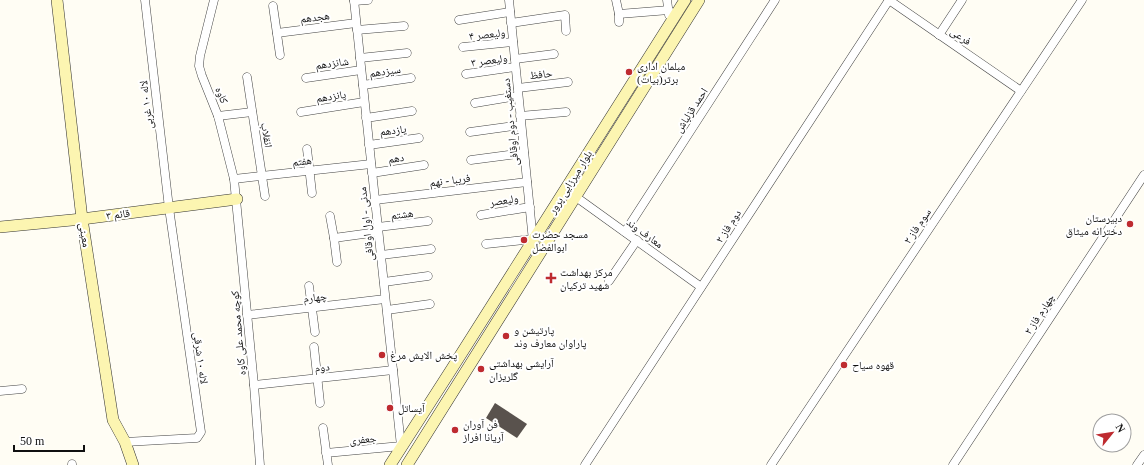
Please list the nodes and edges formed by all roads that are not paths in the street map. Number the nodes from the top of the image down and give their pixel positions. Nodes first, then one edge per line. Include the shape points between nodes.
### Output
1 (57, 0) edge
2 (145, 0) edge
3 (214, 0) edge
4 (368, 0) edge
5 (508, 0) edge
6 (616, 0) edge
7 (667, 0) edge
8 (685, 0) edge
9 (700, 0) edge
10 (775, 0) edge
11 (889, 0) edge
12 (962, 0) edge
13 (1082, 0) edge
14 (354, 1) edge
15 (273, 6) dead end
16 (669, 10) junction
17 (510, 12) junction
18 (618, 14) junction
19 (459, 20) dead end
20 (619, 22) dead end
21 (511, 23) junction
22 (670, 23) junction
23 (404, 26) dead end
24 (356, 27) junction
25 (566, 31) dead end
26 (277, 33) junction
27 (939, 35) junction
28 (513, 42) junction
29 (463, 47) dead end
30 (407, 53) dead end
31 (554, 54) dead end
32 (280, 55) dead end
33 (360, 58) junction
34 (515, 63) junction
35 (361, 70) junction
36 (466, 74) dead end
37 (247, 77) dead end
38 (306, 78) dead end
39 (411, 78) dead end
40 (568, 82) dead end
41 (363, 85) junction
42 (518, 88) junction
43 (1021, 91) junction
44 (518, 96) junction
45 (364, 102) junction
46 (475, 103) dead end
47 (412, 111) dead end
48 (252, 112) junction
49 (301, 112) dead end
50 (566, 112) dead end
51 (218, 116) junction
52 (520, 116) junction
53 (366, 118) junction
54 (521, 125) junction
55 (470, 132) dead end
56 (419, 138) dead end
57 (369, 145) junction
58 (307, 149) dead end
59 (524, 153) junction
60 (471, 160) dead end
61 (371, 164) junction
62 (424, 165) dead end
63 (310, 172) junction
64 (372, 173) junction
65 (1144, 175) edge
66 (262, 176) junction
67 (234, 179) junction
68 (527, 182) junction
69 (312, 193) dead end
70 (265, 196) dead end
71 (576, 197) junction
72 (237, 199) junction
73 (375, 200) junction
74 (530, 207) junction
75 (169, 208) junction
76 (481, 215) dead end
77 (330, 216) dead end
78 (82, 219) junction
79 (428, 222) dead end
80 (0, 227) edge
81 (378, 230) junction
82 (625, 232) junction
83 (334, 238) junction
84 (533, 240) junction
85 (637, 240) junction
86 (486, 244) dead end
87 (431, 250) dead end
88 (381, 255) junction
89 (337, 262) dead end
90 (428, 276) dead end
91 (609, 281) dead end
92 (384, 282) junction
93 (309, 286) dead end
94 (701, 287) junction
95 (385, 299) junction
96 (430, 304) dead end
97 (312, 308) junction
98 (387, 310) junction
99 (247, 315) junction
100 (315, 332) dead end
101 (314, 347) dead end
102 (393, 370) junction
103 (317, 379) junction
104 (254, 385) junction
105 (22, 389) dead end
106 (0, 391) edge
107 (320, 403) dead end
108 (323, 428) dead end
109 (125, 442) junction
110 (401, 446) junction
111 (326, 454) junction
112 (1144, 455) edge
113 (133, 465) edge
114 (260, 465) edge
115 (328, 465) edge
116 (390, 465) edge
117 (407, 465) edge
118 (585, 465) edge
119 (771, 465) edge
120 (953, 465) edge
121 (1137, 465) edge

1 - 78 main road, معینی
2 - 75 street, لاله ۱۰ غربی
3 - 51 street, کاوه via 199,66
4 - 14 street
5 - 17 street, دستغیب - دوم اوقافی
6 - 18 street
7 - 16 street
8 - 22 main road, بلوار میرزایی پرور
9 - 71 main road, بلوار میرزایی پرور
10 - 82 street, احمد قزلباش
11 - 27 street, فرعی
11 - 94 street, دوم فاز ۲
12 - 27 street
13 - 43 street, سوم فاز ۲
14 - 24 street, مدنی - اول اوقافی
15 - 26 street
16 - 18 street
16 - 22 street
17 - 19 street
17 - 21 street, دستغیب - دوم اوقافی
18 - 20 street
21 - 25 street via 565,15
21 - 28 street, دستغیب - دوم اوقافی
22 - 84 main road, بلوار میرزایی پرور
23 - 24 street, هجدهم
24 - 26 street, هجدهم
24 - 33 street, مدنی - اول اوقافی
26 - 32 street
27 - 43 street, فرعی
28 - 29 street, ولیعصر ۴
28 - 34 street, دستغیب - دوم اوقافی
30 - 33 street
31 - 34 street, ولیعصر ۳
33 - 35 street, مدنی - اول اوقافی
34 - 36 street, ولیعصر ۳
34 - 42 street, دستغیب - دوم اوقافی
35 - 38 street, شانزدهم
35 - 41 street, مدنی - اول اوقافی
37 - 48 street, انقلاب
39 - 41 street, سیزدهم
40 - 42 street, حافظ
41 - 45 street, مدنی - اول اوقافی
42 - 44 street, دستغیب - دوم اوقافی
43 - 119 street, سوم فاز ۲
44 - 46 street
44 - 52 street, دستغیب - دوم اوقافی
45 - 49 street, پانزدهم
45 - 53 street, مدنی - اول اوقافی
47 - 53 street
48 - 51 street
48 - 66 street, انقلاب
50 - 52 street
51 - 67 street, کاوه
52 - 54 street, دستغیب - دوم اوقافی
53 - 57 street, مدنی - اول اوقافی
54 - 55 street
54 - 59 street, دستغیب - دوم اوقافی
56 - 57 street, یازدهم
57 - 61 street, مدنی - اول اوقافی
58 - 63 street
59 - 60 street
59 - 68 street, دستغیب - دوم اوقافی
61 - 63 street, هفتم
61 - 64 street, مدنی - اول اوقافی
62 - 64 street, دهم
63 - 66 street, هفتم
63 - 69 street
64 - 73 street, مدنی - اول اوقافی
65 - 120 street, چهارم فاز ۲
66 - 67 street, هفتم
66 - 70 street, انقلاب
67 - 72 street, کاوه
68 - 73 street, فریبا - نهم
68 - 74 street, دستغیب - دوم اوقافی
71 - 82 street, معارف وند
71 - 117 main road, بلوار میرزایی پرور
72 - 75 main road, قائم ۳
72 - 99 street, کوچه محمد علی کاوه
73 - 81 street, مدنی - اول اوقافی
74 - 76 street, ولیعصر
74 - 84 street, دستغیب - دوم اوقافی
75 - 78 main road, قائم ۳
75 - 109 street, لاله ۱۰ شرقی via 201,432 197,438
77 - 83 street
78 - 80 main road, قائم ۳
78 - 109 main road, معینی via 113,420
79 - 81 street, هشتم
81 - 83 street, هشتم
81 - 88 street, مدنی - اول اوقافی
82 - 85 street, معارف وند
83 - 89 street
84 - 86 street
84 - 110 main road, بلوار میرزایی پرور
85 - 91 street
85 - 94 street, معارف وند
87 - 88 street
88 - 92 street, مدنی - اول اوقافی
90 - 92 street
92 - 95 street, مدنی - اول اوقافی
93 - 97 street
94 - 118 street, دوم فاز ۲
95 - 97 street, چهارم
95 - 98 street, مدنی - اول اوقافی
96 - 98 street
97 - 99 street, چهارم
97 - 100 street
98 - 102 street, مدنی - اول اوقافی
99 - 104 street, کوچه محمد علی کاوه
101 - 103 street
102 - 103 street, دوم
102 - 110 street, مدنی - اول اوقافی
103 - 104 street, دوم
103 - 107 street
104 - 114 street, کوچه محمد علی کاوه
105 - 106 street
108 - 111 street
109 - 113 main road, معینی
110 - 111 street, جعفری
110 - 116 main road, بلوار میرزایی پرور
111 - 115 street
112 - 121 street

